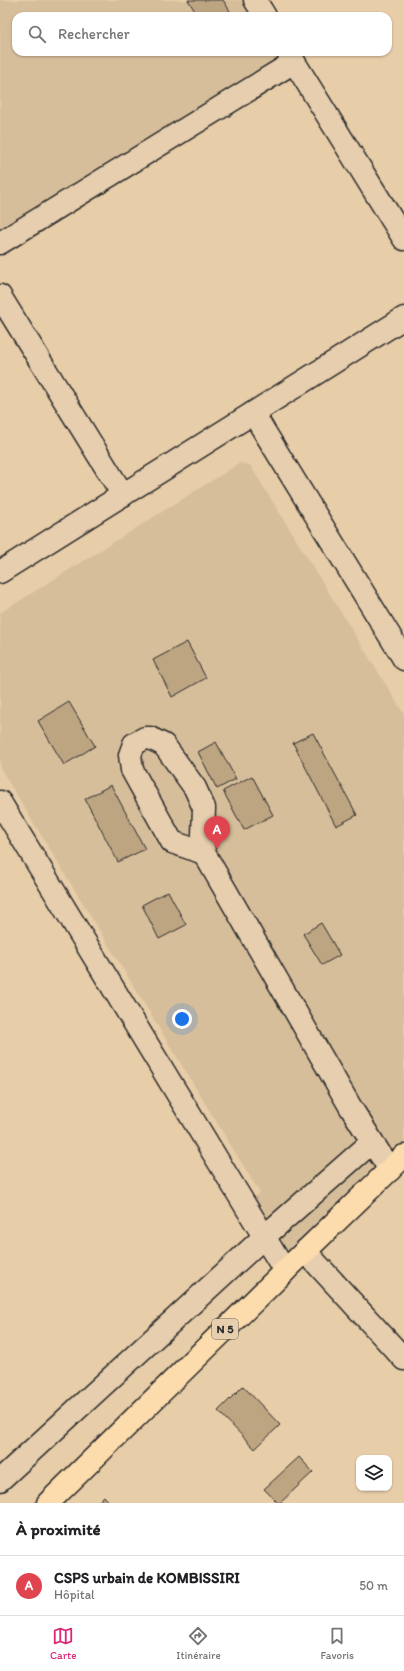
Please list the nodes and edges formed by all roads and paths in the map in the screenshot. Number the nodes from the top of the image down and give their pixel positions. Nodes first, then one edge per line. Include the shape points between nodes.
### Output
1 (255, 0) edge
2 (262, 12) edge
3 (291, 57) edge
4 (404, 239) edge
5 (0, 243) edge
6 (0, 296) edge
7 (404, 318) edge
8 (253, 413) junction
9 (123, 495) junction
10 (0, 572) edge
11 (404, 658) edge
12 (0, 802) edge
13 (204, 853) junction
14 (372, 1142) junction
15 (397, 1163) edge
16 (264, 1236) junction
17 (305, 1251) junction
18 (285, 1271) junction
19 (404, 1359) edge
20 (0, 1480) edge
21 (48, 1503) edge

1 - 2 street
3 - 4 street
3 - 5 street
6 - 9 street
7 - 8 street
8 - 9 street
8 - 11 street
9 - 10 street
12 - 16 street
13 - 13 street via 204,808 195,788 164,745 150,738 134,744 130,755 132,770 172,842
13 - 14 street
14 - 15 street
14 - 16 street
15 - 17 highway, N 5
16 - 18 street
16 - 20 street
17 - 18 highway, N 5
17 - 19 street
18 - 21 highway, N 5

